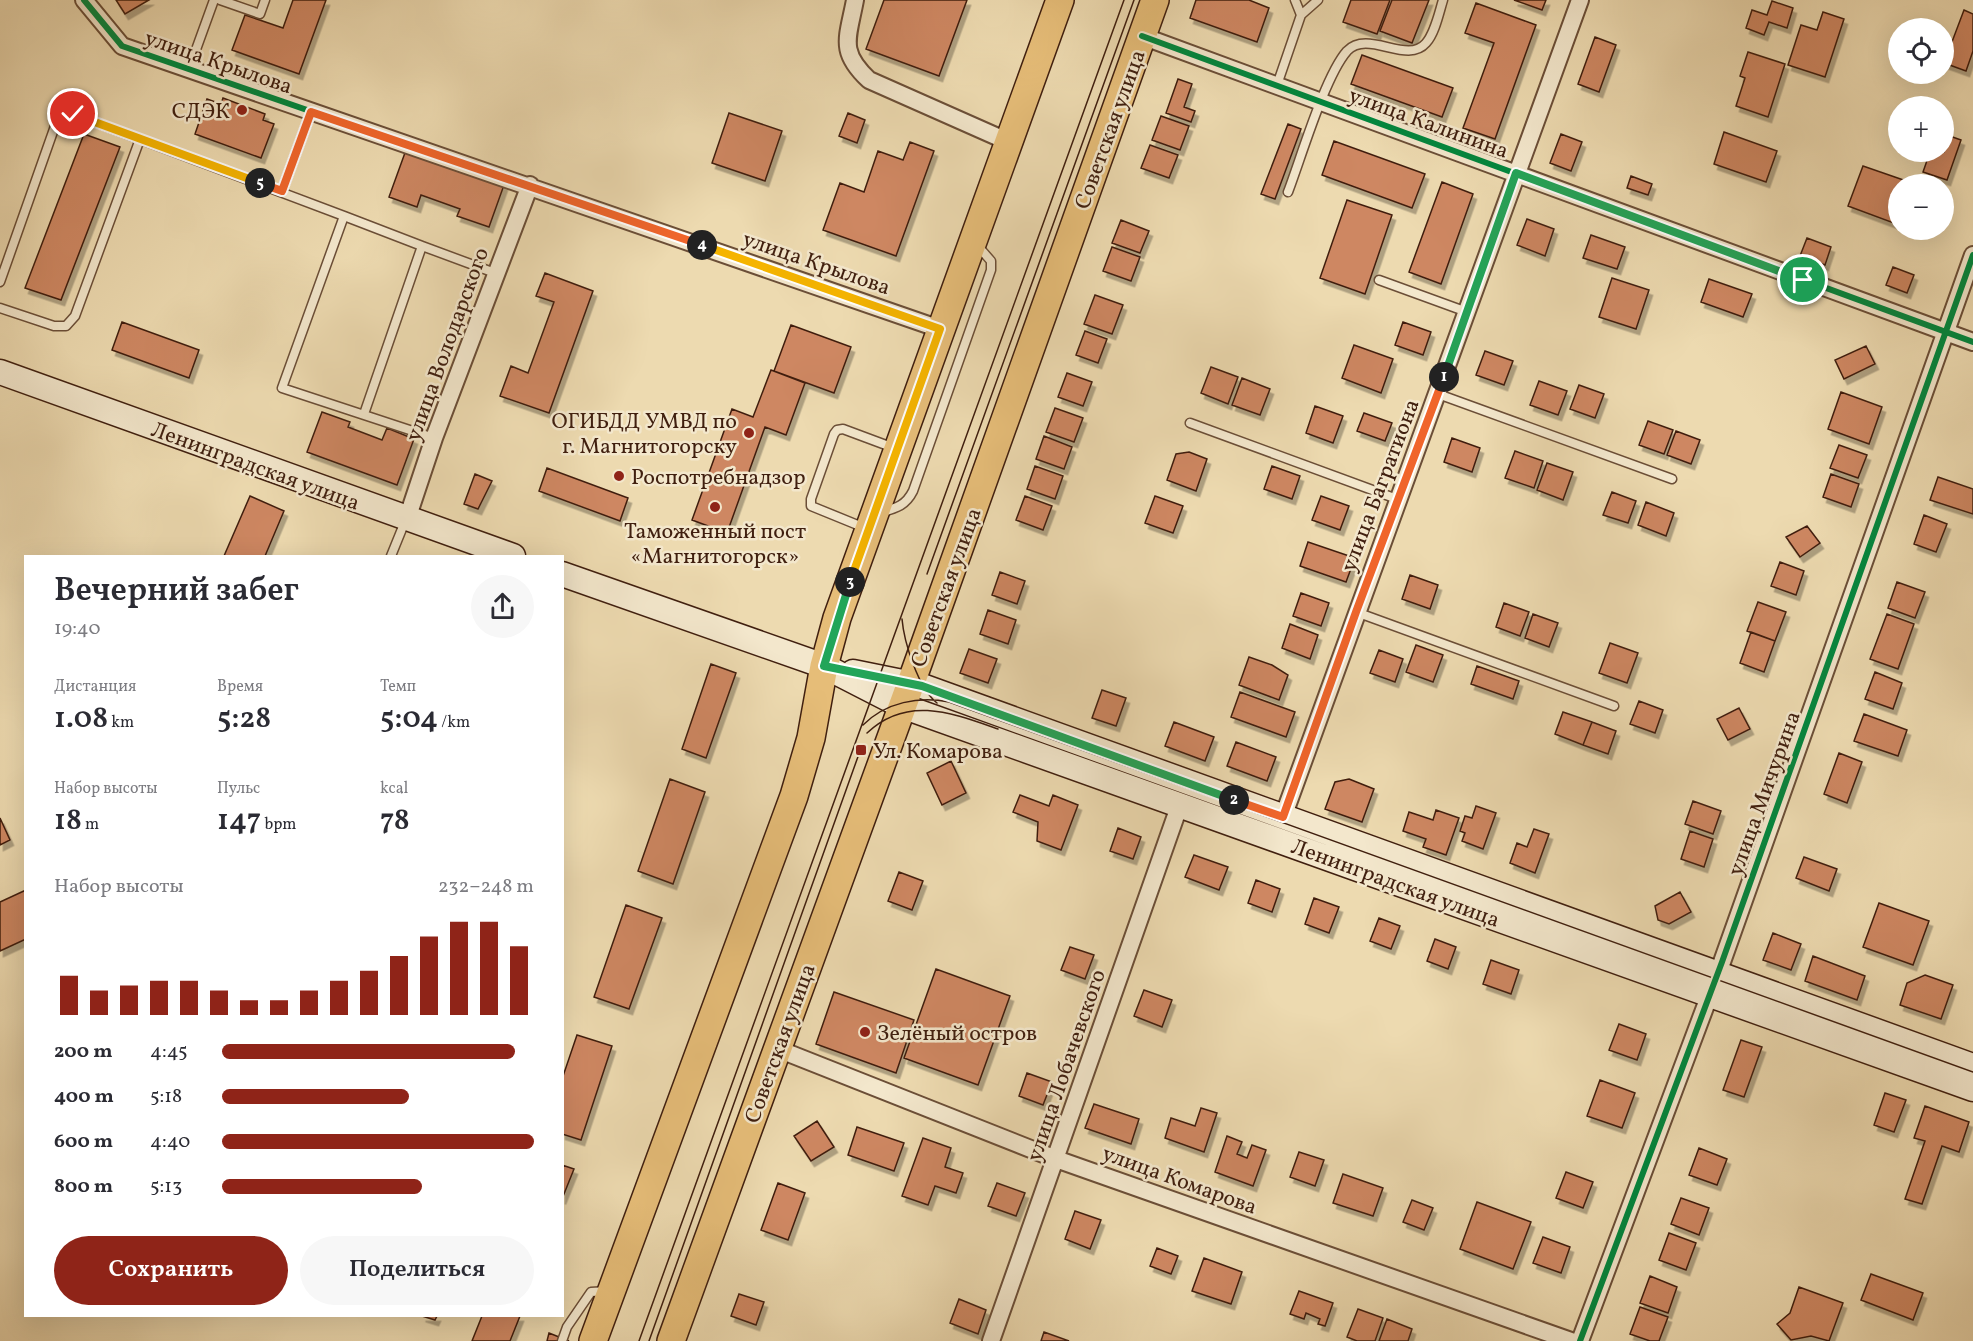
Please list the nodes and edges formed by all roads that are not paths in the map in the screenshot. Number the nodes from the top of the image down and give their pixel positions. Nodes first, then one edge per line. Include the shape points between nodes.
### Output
1 (84, 0) edge
2 (214, 0) edge
3 (220, 0) edge
4 (265, 0) edge
5 (855, 0) edge
6 (1060, 0) edge
7 (1155, 0) edge
8 (1295, 0) edge
9 (1318, 0) edge
10 (1443, 0) edge
11 (1580, 0) edge
12 (1301, 15) junction
13 (1142, 36) junction
14 (189, 69) junction
15 (1277, 85) junction
16 (1322, 102) junction
17 (311, 112) junction
18 (140, 139) junction
19 (1009, 142) junction
20 (1516, 173) junction
21 (530, 185) junction
22 (282, 191) junction
23 (1288, 192) dead end
24 (344, 216) junction
25 (973, 240) junction
26 (422, 246) junction
27 (1973, 255) edge
28 (495, 273) junction
29 (1379, 280) dead end
30 (0, 282) edge
31 (0, 308) edge
32 (1467, 312) junction
33 (940, 329) junction
34 (1946, 333) junction
35 (1973, 342) edge
36 (0, 372) edge
37 (1438, 394) junction
38 (364, 414) junction
39 (1190, 423) dead end
40 (434, 438) junction
41 (897, 449) junction
42 (1672, 480) dead end
43 (1397, 498) junction
44 (407, 519) junction
45 (872, 521) junction
46 (391, 555) edge
47 (510, 555) edge
48 (564, 575) edge
49 (1356, 612) junction
50 (824, 666) junction
51 (906, 695) junction
52 (1614, 706) dead end
53 (1180, 804) junction
54 (1283, 817) junction
55 (1718, 973) junction
56 (1710, 995) junction
57 (778, 1049) junction
58 (1973, 1066) edge
59 (1973, 1089) edge
60 (1056, 1159) junction
61 (611, 1291) junction
62 (562, 1341) edge
63 (593, 1341) edge
64 (670, 1341) edge
65 (991, 1341) edge
66 (1571, 1341) edge
67 (1580, 1341) edge

1 - 14 street, улица Крылова via 122,46
2 - 14 lane
3 - 4 lane via 260,14
5 - 19 street via 846,45 852,64 869,80
6 - 19 main road
7 - 13 main road, Советская улица
8 - 12 lane
9 - 12 lane
10 - 16 lane via 1427,42 1419,48 1369,44 1348,50
11 - 20 street, улица Багратиона
12 - 15 lane
13 - 15 street, улица Калинина
13 - 51 main road, Советская улица
14 - 17 street, улица Крылова
15 - 16 street, улица Калинина
16 - 20 street, улица Калинина
16 - 23 lane
17 - 21 street, улица Крылова
17 - 22 lane
18 - 22 lane
18 - 30 lane via 73,114 63,116 55,126
18 - 31 lane via 75,316 66,326 54,326
19 - 25 main road
20 - 32 street, улица Багратиона
20 - 34 street, улица Калинина
21 - 28 street, улица Володарского
21 - 33 street, улица Крылова
22 - 24 lane
24 - 26 lane
24 - 38 lane via 282,388
25 - 33 main road
25 - 45 lane via 991,261 991,270 917,480 908,501
26 - 28 lane
26 - 38 lane
27 - 34 street, улица Мичурина
28 - 40 street, улица Володарского
29 - 32 lane
32 - 37 street, улица Багратиона
33 - 41 main road
34 - 35 street, улица Калинина
34 - 55 street, улица Мичурина
36 - 44 main road, Ленинградская улица
37 - 42 lane
37 - 43 street, улица Багратиона
38 - 40 lane
39 - 43 lane
40 - 44 street, улица Володарского
41 - 45 main road
41 - 45 lane via 837,430 811,499 811,506
43 - 49 street, улица Багратиона
44 - 46 lane
44 - 47 main road, Ленинградская улица
45 - 50 main road
48 - 50 main road, Ленинградская улица
49 - 52 lane
49 - 54 street, улица Багратиона
50 - 51 main road, Ленинградская улица
50 - 61 main road via 811,738 794,796
51 - 53 main road, Ленинградская улица
51 - 54 main road, Ленинградская улица
51 - 57 main road, Советская улица
53 - 56 main road, Ленинградская улица
53 - 60 street, улица Лобачевского
54 - 55 main road, Ленинградская улица
55 - 56 street, улица Мичурина
55 - 58 main road, Ленинградская улица
56 - 59 main road, Ленинградская улица
56 - 67 street, улица Мичурина
57 - 60 street, улица Комарова
57 - 64 main road, Советская улица
60 - 65 street, улица Лобачевского
60 - 66 street, улица Комарова
61 - 62 lane via 591,1292
61 - 63 main road

